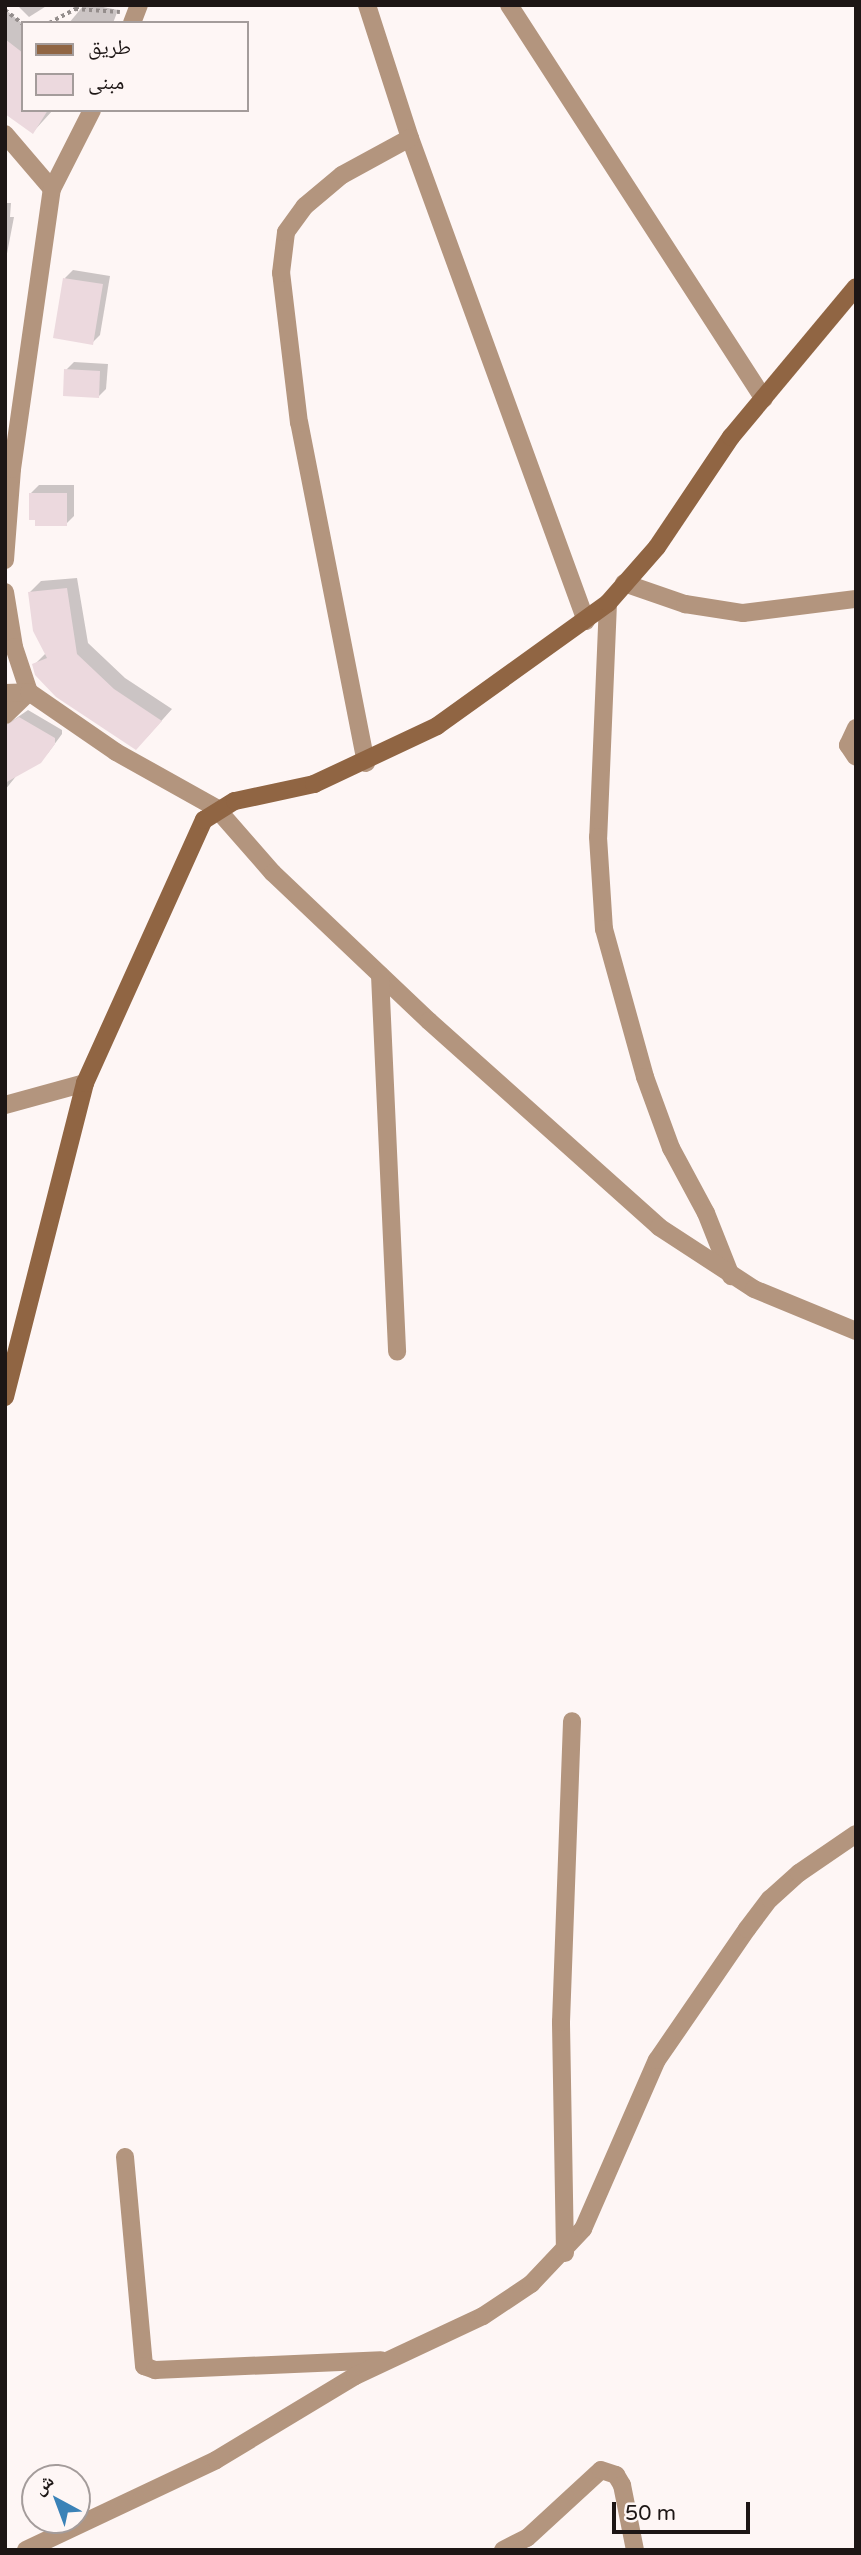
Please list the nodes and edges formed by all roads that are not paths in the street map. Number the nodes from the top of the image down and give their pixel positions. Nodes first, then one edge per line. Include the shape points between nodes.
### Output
1 (367, 5) edge
2 (509, 5) edge
3 (91, 112) edge
4 (5, 134) edge
5 (410, 138) junction
6 (52, 189) junction
7 (856, 287) edge
8 (764, 399) junction
9 (5, 559) edge
10 (624, 583) junction
11 (5, 592) edge
12 (856, 599) edge
13 (608, 603) junction
14 (586, 621) junction
15 (29, 692) junction
16 (5, 693) edge
17 (5, 715) edge
18 (856, 728) edge
19 (856, 757) edge
20 (366, 763) junction
21 (216, 808) junction
22 (380, 975) junction
23 (85, 1083) junction
24 (5, 1105) edge
25 (731, 1276) junction
26 (856, 1331) edge
27 (397, 1352) dead end
28 (12, 1361) edge
29 (5, 1397) edge
30 (572, 1721) dead end
31 (856, 1834) edge
32 (125, 2157) dead end
33 (565, 2253) junction
34 (387, 2360) junction
35 (26, 2550) edge
36 (503, 2550) edge
37 (635, 2550) edge

1 - 5 street
2 - 8 street
3 - 6 street
4 - 6 street
5 - 14 street
5 - 20 street via 342,175 305,206 286,232 281,273 299,423
6 - 9 street via 17,430
7 - 8 street
8 - 10 street via 712,463 657,547
10 - 12 street via 685,604 743,613
10 - 13 street
11 - 15 street via 13,647
13 - 14 street
13 - 25 street via 598,838 604,929 645,1077 671,1148 706,1213
14 - 20 street via 437,726
15 - 16 street
15 - 17 street
15 - 21 street via 116,752
18 - 19 street via 848,745
20 - 21 street via 314,784
21 - 22 street via 273,873
21 - 23 street via 204,820
22 - 25 street via 659,1227
22 - 27 street
23 - 24 street
23 - 28 street
25 - 26 street
28 - 29 street
30 - 33 street via 563,1898
31 - 33 street via 799,1873 770,1899 747,1930 657,2060 607,2179 583,2229
32 - 34 street via 144,2365 155,2370
33 - 34 street via 531,2284 483,2316
34 - 35 street via 216,2460
36 - 37 street via 527,2538 601,2470 616,2475 622,2485

